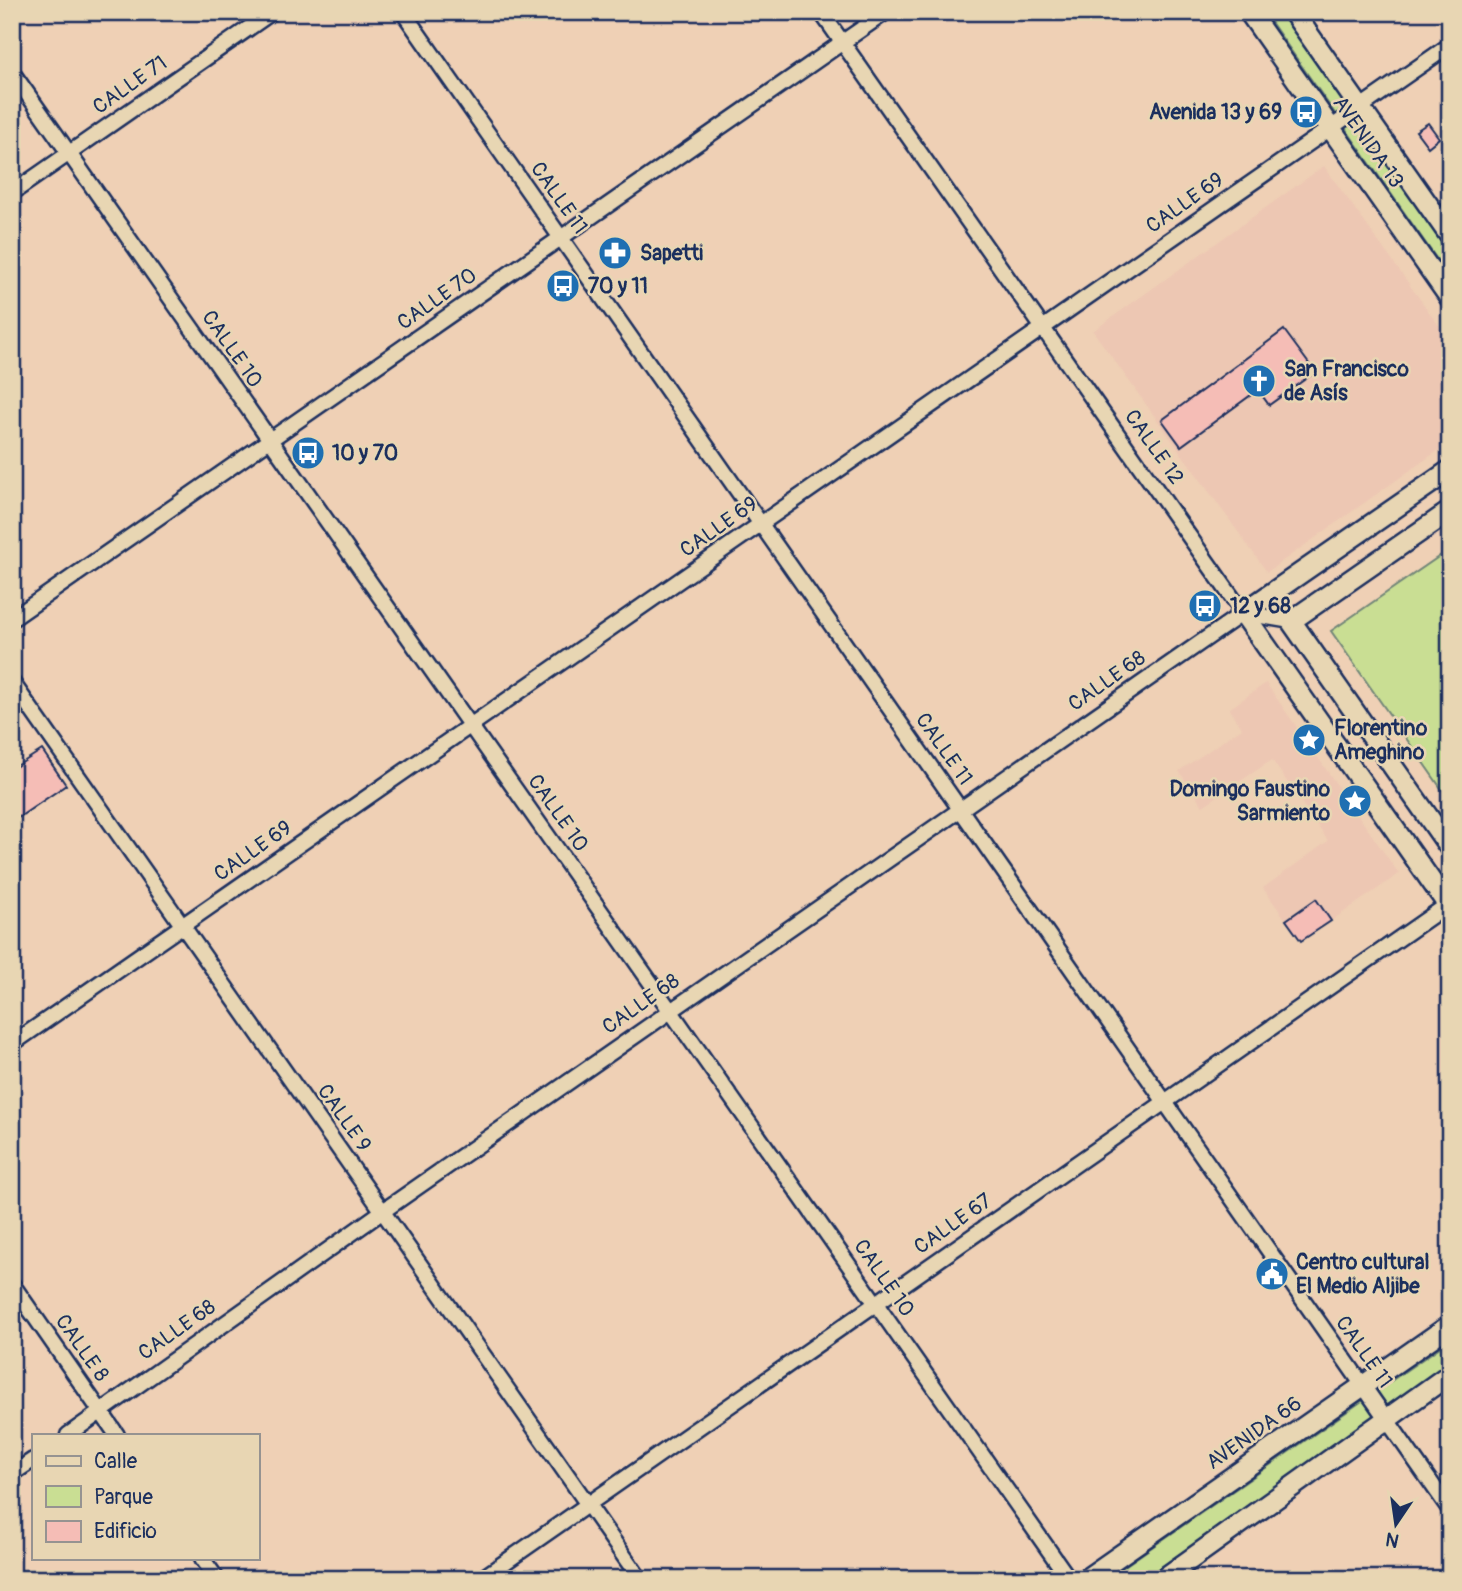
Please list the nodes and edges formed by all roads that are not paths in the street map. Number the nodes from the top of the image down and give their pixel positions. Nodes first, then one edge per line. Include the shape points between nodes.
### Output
1 (272, 12) edge
2 (403, 12) edge
3 (821, 12) edge
4 (886, 12) edge
5 (1249, 12) edge
6 (1293, 12) edge
7 (842, 42) junction
8 (1450, 45) edge
9 (12, 72) edge
10 (1359, 107) junction
11 (1330, 128) junction
12 (69, 153) junction
13 (12, 193) edge
14 (1450, 236) edge
15 (561, 238) junction
16 (1450, 298) edge
17 (1043, 328) junction
18 (271, 440) junction
19 (1450, 470) edge
20 (1450, 510) edge
21 (761, 524) junction
22 (1243, 614) junction
23 (12, 619) edge
24 (1290, 621) junction
25 (12, 682) edge
26 (471, 725) junction
27 (960, 810) junction
28 (1450, 848) edge
29 (1449, 905) edge
30 (183, 926) junction
31 (671, 1011) junction
32 (12, 1044) edge
33 (1165, 1102) junction
34 (383, 1211) junction
35 (12, 1284) edge
36 (876, 1303) junction
37 (1450, 1325) edge
38 (1450, 1374) edge
39 (1362, 1385) junction
40 (101, 1412) junction
41 (1386, 1419) junction
42 (69, 1434) edge
43 (116, 1434) edge
44 (32, 1461) edge
45 (12, 1474) edge
46 (589, 1504) junction
47 (1450, 1510) edge
48 (203, 1560) edge
49 (217, 1579) edge
50 (481, 1579) edge
51 (640, 1579) edge
52 (1069, 1579) edge
53 (1086, 1579) edge
54 (1163, 1579) edge

1 - 12 street, CALLE 71
2 - 15 street, CALLE 11
3 - 7 street, CALLE 12
4 - 7 street, CALLE 70
5 - 11 main road, AVENIDA 13
6 - 10 main road, AVENIDA 13
7 - 15 street, CALLE 70
7 - 17 street, CALLE 12
8 - 10 street, CALLE 69
9 - 12 street, CALLE 10
10 - 11 street, CALLE 69
10 - 14 main road, AVENIDA 13
11 - 16 main road, AVENIDA 13
11 - 17 street, CALLE 69
12 - 13 street, CALLE 71
12 - 18 street, CALLE 10
15 - 18 street, CALLE 70
15 - 21 street, CALLE 11
17 - 21 street, CALLE 69
17 - 22 street, CALLE 12
18 - 23 street, CALLE 70
18 - 26 street, CALLE 10
19 - 22 main road, CALLE 68
20 - 24 main road
21 - 26 street, CALLE 69
21 - 27 street, CALLE 11
22 - 24 street
22 - 27 street, CALLE 68
22 - 29 main road, CALLE 12
24 - 28 main road
25 - 30 street, CALLE 9
26 - 30 street, CALLE 69
26 - 31 street, CALLE 10
27 - 31 street, CALLE 68
27 - 33 street, CALLE 11
29 - 33 street, CALLE 67
30 - 32 street, CALLE 69
30 - 34 street, CALLE 9
31 - 34 street, CALLE 68
31 - 36 street, CALLE 10
33 - 36 street, CALLE 67
33 - 39 street, CALLE 11
34 - 40 street, CALLE 68
34 - 46 street, CALLE 9
35 - 40 street, CALLE 8
36 - 46 street, CALLE 67
36 - 52 street, CALLE 10
37 - 39 main road, AVENIDA 66
38 - 41 main road
39 - 41 street, CALLE 11
39 - 53 main road, AVENIDA 66
40 - 42 street, CALLE 68
40 - 43 street, CALLE 8
41 - 47 street, CALLE 11
41 - 54 main road
44 - 45 street
46 - 50 street, CALLE 67
46 - 51 street, CALLE 9
48 - 49 street

